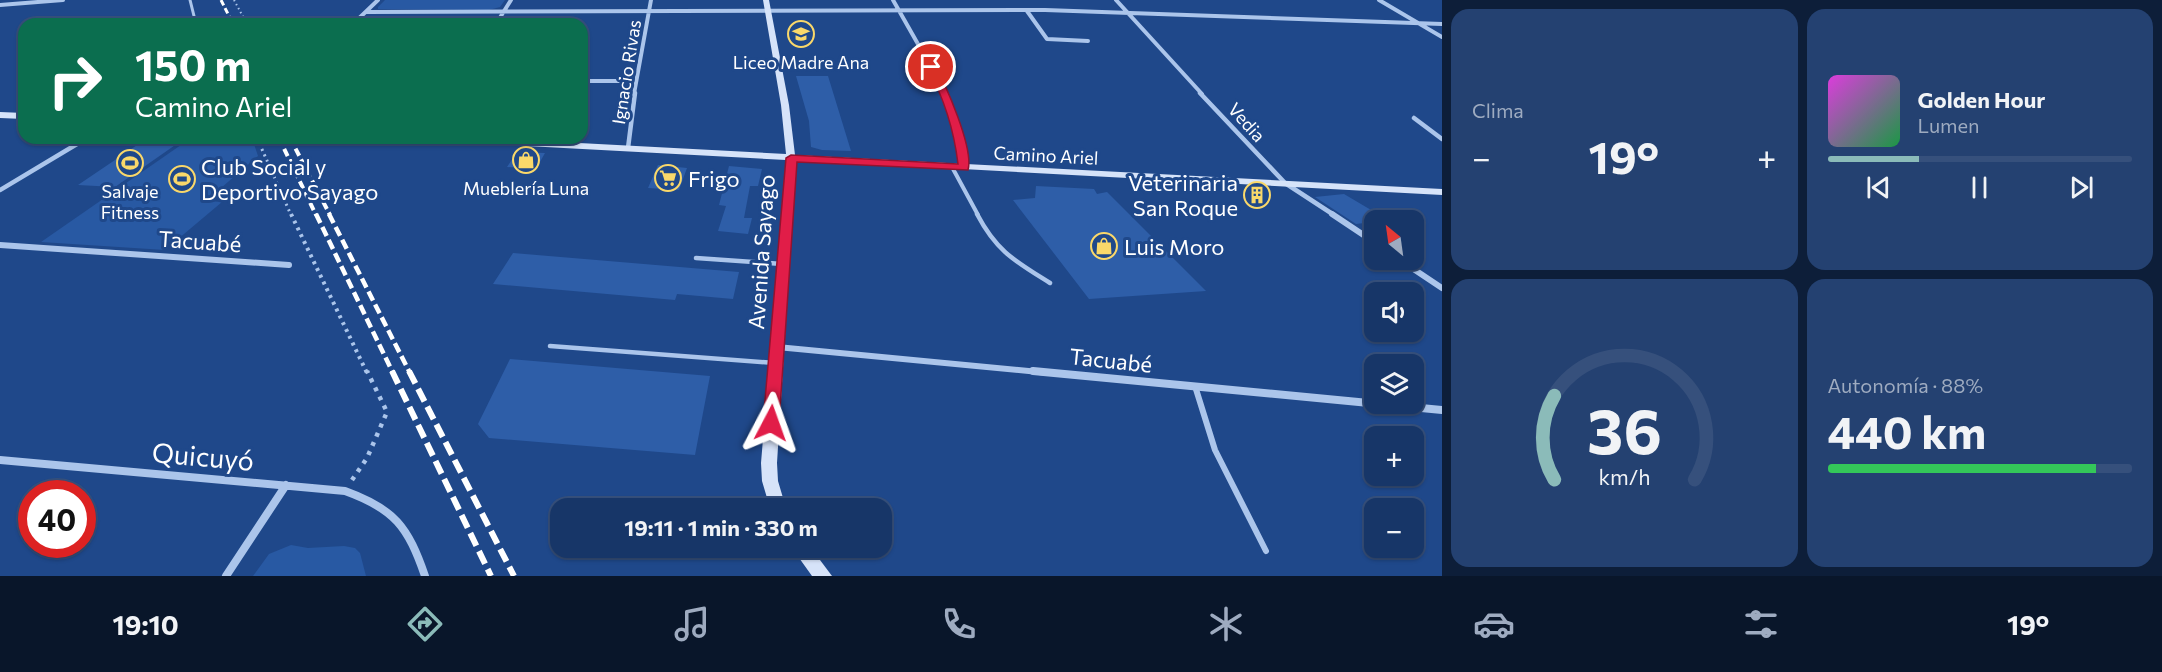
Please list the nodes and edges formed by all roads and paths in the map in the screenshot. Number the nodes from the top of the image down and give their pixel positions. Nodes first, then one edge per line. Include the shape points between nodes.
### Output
1 (63, 0) edge
2 (190, 0) edge
3 (234, 0) edge
4 (378, 0) edge
5 (511, 0) edge
6 (651, 0) edge
7 (766, 0) edge
8 (893, 0) edge
9 (1116, 0) edge
10 (1379, 0) edge
11 (0, 5) edge
12 (900, 11) junction
13 (1027, 11) junction
14 (366, 12) junction
15 (504, 12) junction
16 (649, 13) junction
17 (768, 13) junction
18 (1127, 13) junction
19 (194, 18) edge
20 (244, 18) edge
21 (360, 18) edge
22 (500, 18) edge
23 (1420, 24) junction
24 (1442, 24) edge
25 (1442, 36) edge
26 (1088, 41) dead end
27 (588, 81) edge
28 (636, 81) junction
29 (0, 115) edge
30 (18, 116) edge
31 (1414, 118) dead end
32 (1442, 139) edge
33 (77, 144) edge
34 (260, 144) edge
35 (550, 144) edge
36 (628, 148) junction
37 (791, 158) junction
38 (952, 167) junction
39 (964, 167) junction
40 (1285, 183) junction
41 (0, 190) edge
42 (1442, 192) edge
43 (1364, 235) edge
44 (0, 246) edge
45 (696, 258) dead end
46 (782, 264) junction
47 (289, 265) dead end
48 (1415, 270) edge
49 (1050, 283) dead end
50 (1442, 288) edge
51 (550, 346) dead end
52 (777, 347) junction
53 (775, 363) junction
54 (1195, 386) junction
55 (1442, 410) edge
56 (0, 460) edge
57 (286, 484) junction
58 (345, 491) junction
59 (775, 498) edge
60 (1266, 550) dead end
61 (809, 558) edge
62 (226, 576) edge
63 (425, 576) edge
64 (823, 576) edge

1 - 11 street
2 - 19 lane
3 - 20 path
4 - 14 street
5 - 15 street
6 - 16 street, Ignacio Rivas
7 - 17 street, Avenida Sayago
8 - 12 street
9 - 18 street, Vedia
10 - 23 street
12 - 13 street
12 - 17 street
12 - 39 street via 942,85 961,144
13 - 18 street
13 - 26 street via 1047,39
14 - 15 street
14 - 21 street
15 - 16 street
15 - 22 street
16 - 17 street
16 - 28 street, Ignacio Rivas
17 - 37 street, Avenida Sayago
18 - 23 street
18 - 40 street, Vedia
23 - 24 street
23 - 25 street
27 - 28 street
28 - 36 street, Ignacio Rivas
29 - 30 street
31 - 32 street
33 - 41 street
34 - 58 path via 307,251 387,412 367,458
35 - 36 street, Camino Ariel
36 - 37 street, Camino Ariel
37 - 38 street, Camino Ariel
37 - 46 street, Avenida Sayago
38 - 39 street, Camino Ariel
38 - 49 lane via 990,238 1011,259
39 - 40 street, Camino Ariel
40 - 42 street, Camino Ariel
40 - 43 street, Vedia
44 - 47 street, Tacuabé
45 - 46 lane
46 - 52 street, Avenida Sayago
48 - 50 street
51 - 53 lane
52 - 53 street, Avenida Sayago
52 - 54 street, Tacuabé
53 - 59 street, Avenida Sayago via 769,463
54 - 55 street, Tacuabé
54 - 60 lane via 1231,487
56 - 57 street, Quicuyó
57 - 58 street, Quicuyó
57 - 62 street
58 - 63 street, Quicuyó via 367,498 396,517 408,531
61 - 64 street

